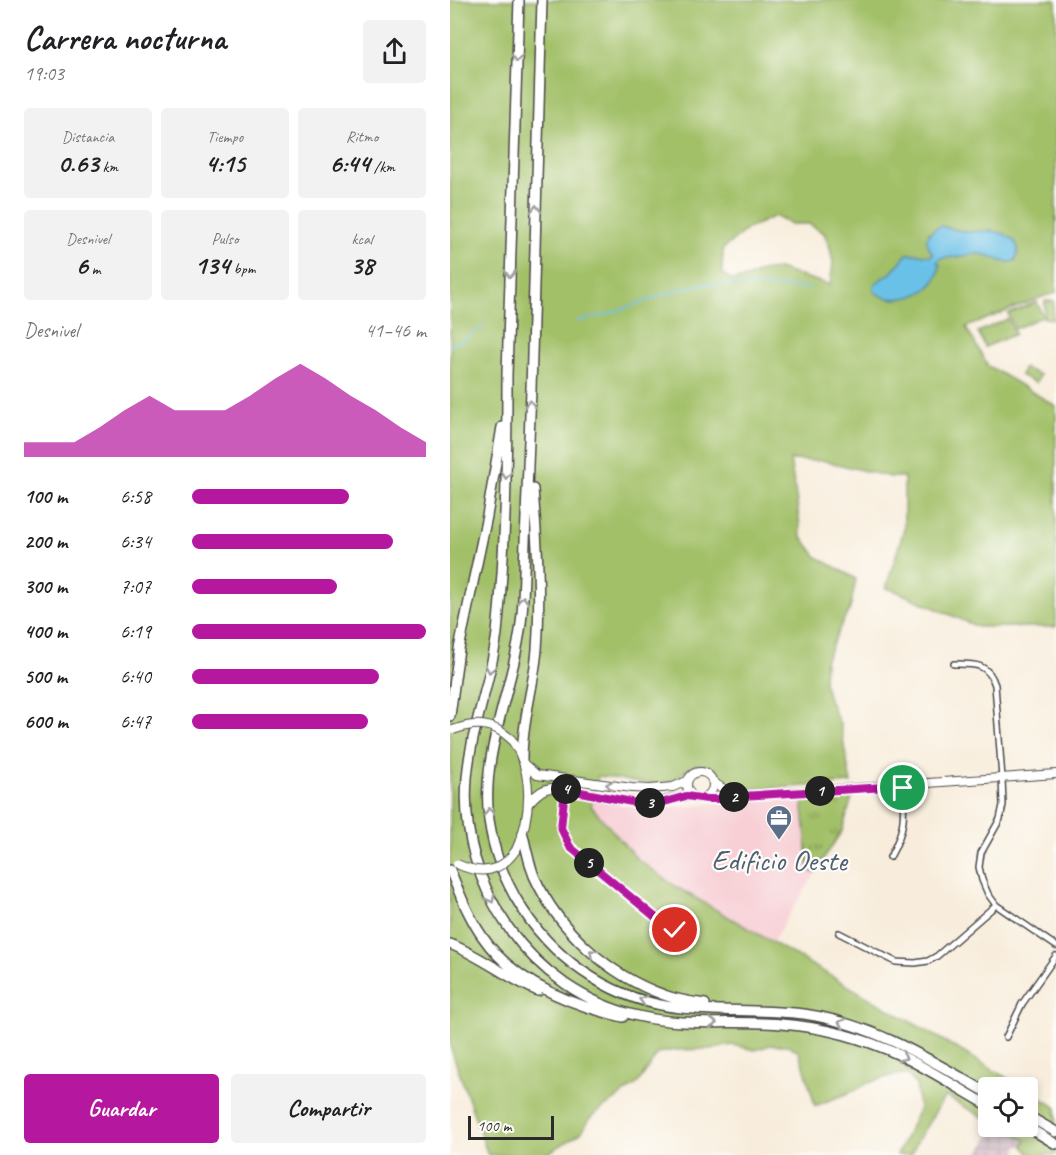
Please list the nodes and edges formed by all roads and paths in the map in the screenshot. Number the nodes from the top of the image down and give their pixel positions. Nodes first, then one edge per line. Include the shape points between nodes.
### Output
1 (519, 0) edge
2 (542, 0) edge
3 (507, 374) junction
4 (529, 462) junction
5 (954, 664) dead end
6 (450, 716) edge
7 (451, 731) edge
8 (523, 761) junction
9 (1056, 774) edge
10 (1002, 778) junction
11 (687, 781) junction
12 (713, 781) junction
13 (902, 786) junction
14 (565, 789) junction
15 (693, 796) junction
16 (741, 796) junction
17 (702, 798) junction
18 (528, 804) junction
19 (523, 836) junction
20 (890, 857) dead end
21 (452, 864) edge
22 (996, 905) junction
23 (675, 930) dead end
24 (839, 933) dead end
25 (450, 944) edge
26 (1056, 946) edge
27 (1056, 956) edge
28 (585, 1007) junction
29 (721, 1010) junction
30 (655, 1020) junction
31 (1006, 1037) dead end
32 (978, 1087) edge
33 (978, 1099) edge
34 (1038, 1122) edge
35 (1056, 1132) edge
36 (1038, 1133) edge
37 (1056, 1144) edge

1 -> 3 highway
4 -> 2 highway
3 - 6 highway via 500,443 459,649
3 -> 30 highway via 503,563 497,626 466,781 474,857 503,920 534,958 593,1000
4 - 8 highway via 539,615
29 -> 4 highway via 679,1008 642,1000 612,989 579,969 534,927 497,858 489,820 488,779 519,640
5 - 10 street via 978,665 992,676
7 - 8 street, bridge via 471,725 491,726 511,739
11 -> 8 street via 672,787 632,788 537,775
8 - 18 street
9 - 10 street
10 - 13 street
10 - 22 street via 1000,819 981,853 979,867
11 - 12 street via 693,773 702,772
11 - 15 street via 687,790
12 - 16 street
12 - 17 street via 711,792
13 - 16 street
13 - 20 street via 903,825
14 - 15 street via 648,803
14 - 18 street via 548,788
14 - 23 street via 561,828 570,847
15 - 17 street
16 - 17 street
18 - 19 street
19 - 21 street, bridge via 507,862 495,869 477,871
29 -> 19 highway via 650,990 590,951 569,930 542,891
21 - 28 highway via 470,917 495,953 542,988
22 - 24 street via 928,961 896,962
22 - 26 street
25 - 28 highway via 530,988
27 - 31 street via 1022,1004
28 - 30 highway via 644,1022
32 -> 29 highway via 894,1041 852,1025 777,1011
30 -> 33 highway via 814,1028 901,1056
34 - 35 highway
36 - 37 highway

